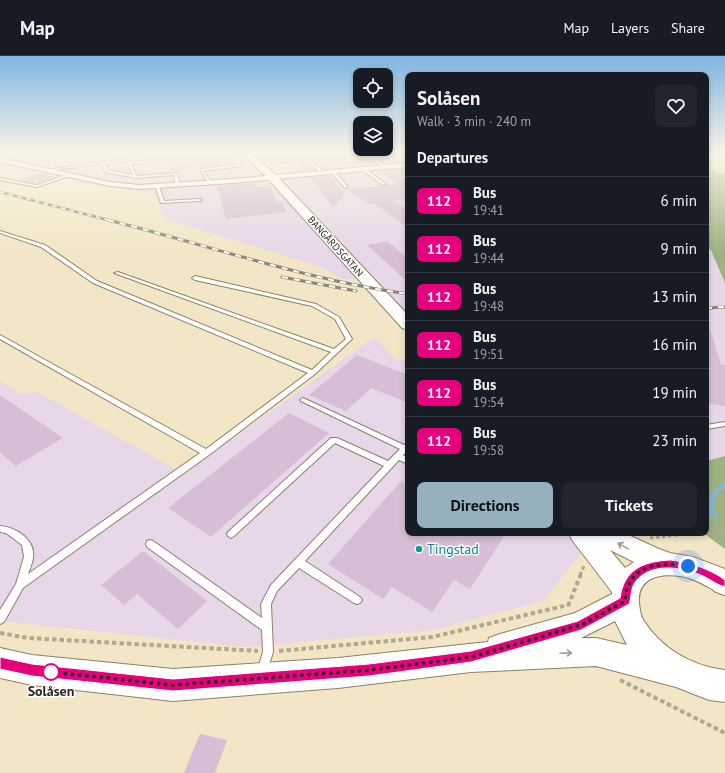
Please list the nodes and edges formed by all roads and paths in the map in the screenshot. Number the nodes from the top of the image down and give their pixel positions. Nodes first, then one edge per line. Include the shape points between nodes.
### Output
1 (157, 186) edge
2 (281, 186) edge
3 (200, 200) dead end
4 (0, 232) edge
5 (116, 273) dead end
6 (195, 278) dead end
7 (405, 325) edge
8 (0, 337) edge
9 (336, 352) junction
10 (314, 373) junction
11 (303, 400) dead end
12 (725, 424) edge
13 (709, 427) edge
14 (405, 445) edge
15 (405, 448) edge
16 (206, 453) junction
17 (398, 456) junction
18 (405, 460) edge
19 (389, 465) junction
20 (0, 529) edge
21 (725, 530) edge
22 (709, 532) edge
23 (231, 534) dead end
24 (583, 536) edge
25 (608, 536) edge
26 (150, 544) dead end
27 (298, 562) junction
28 (671, 564) junction
29 (725, 582) edge
30 (20, 585) junction
31 (626, 595) junction
32 (357, 600) dead end
33 (568, 606) dead end
34 (0, 619) edge
35 (267, 628) junction
36 (0, 632) edge
37 (471, 657) junction
38 (0, 663) edge
39 (264, 666) junction
40 (677, 672) junction
41 (723, 687) edge

1 - 3 lane via 162,202
2 - 7 main road, BANGÅRDSGATAN
4 - 10 lane via 43,246 95,282
5 - 9 lane
6 - 9 lane via 314,305 338,318 349,339
8 - 16 lane
9 - 10 lane
10 - 16 lane
11 - 14 lane
12 - 13 lane
15 - 17 lane
16 - 30 lane
17 - 18 lane
17 - 19 lane
19 - 23 lane via 334,440
19 - 27 lane
20 - 30 lane via 8,530 26,543 29,557
21 - 22 path
24 - 31 main road
28 -> 25 main road via 639,554
26 - 35 lane
27 - 32 lane
27 - 35 lane via 274,588 266,604
28 - 29 main road via 706,572
28 - 31 main road via 655,565 642,570 632,578
30 - 34 lane
31 - 37 main road via 581,625
31 - 40 main road via 628,619 639,638 656,657
33 - 39 path via 432,637
35 - 39 lane
36 - 39 path via 28,638
37 - 39 main road via 369,670
37 -> 40 main road via 596,652
38 - 39 main road via 32,670 173,685
40 - 41 main road via 706,684

